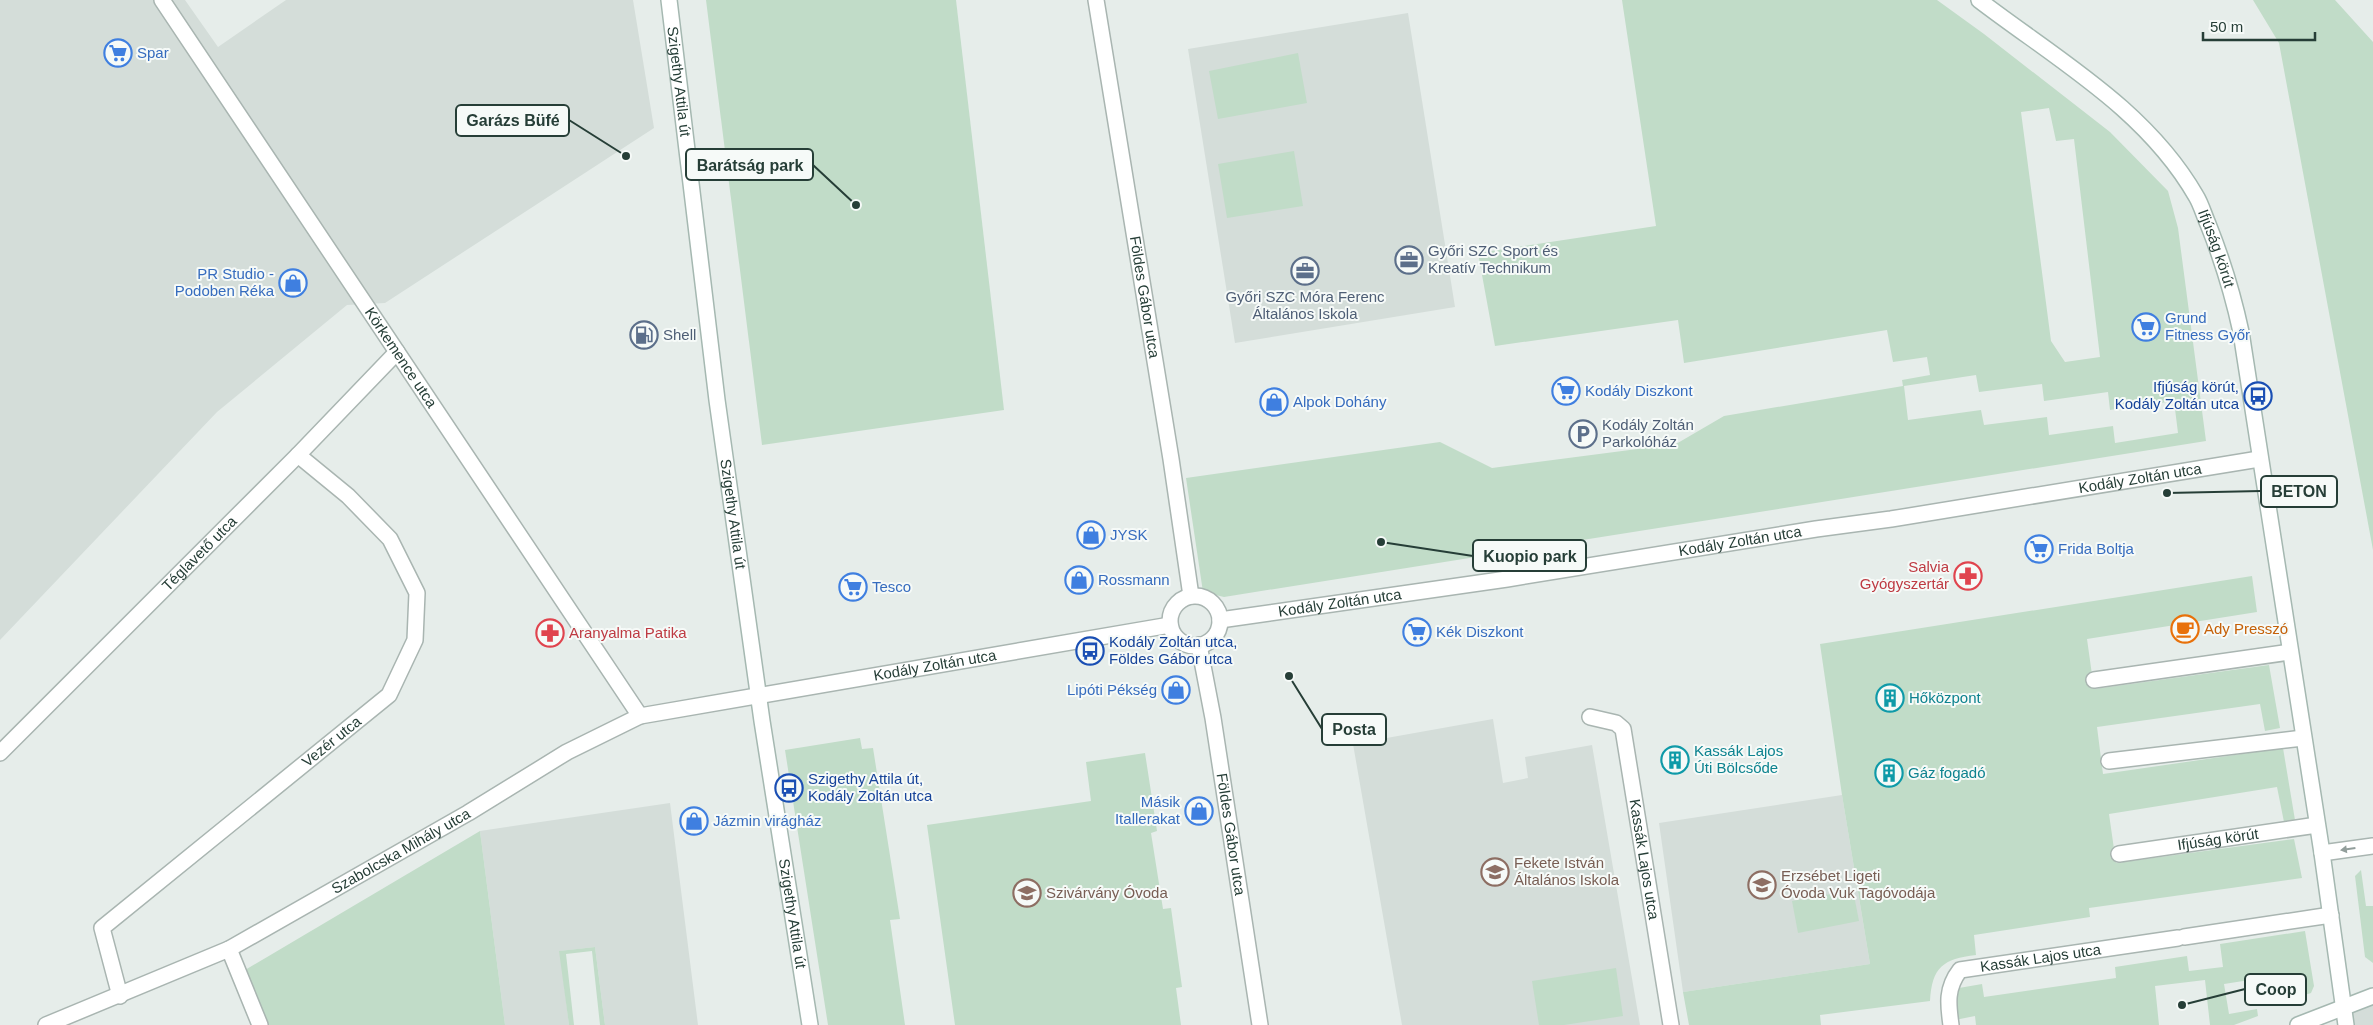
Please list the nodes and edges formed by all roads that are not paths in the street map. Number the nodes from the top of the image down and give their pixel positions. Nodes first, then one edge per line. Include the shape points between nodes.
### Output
1 (162, 0) edge
2 (669, 0) edge
3 (1096, 0) edge
4 (1979, 0) edge
5 (397, 352) junction
6 (298, 454) junction
7 (2260, 459) junction
8 (1191, 596) junction
9 (1220, 620) junction
10 (1170, 625) junction
11 (1199, 645) junction
12 (2290, 652) junction
13 (2094, 680) dead end
14 (759, 695) junction
15 (640, 716) junction
16 (1590, 717) dead end
17 (2303, 738) junction
18 (0, 753) edge
19 (2110, 762) dead end
20 (2317, 825) junction
21 (2373, 846) edge
22 (2322, 853) junction
23 (2119, 854) dead end
24 (2331, 915) junction
25 (229, 949) junction
26 (120, 996) junction
27 (2373, 996) edge
28 (2343, 1008) junction
29 (46, 1025) edge
30 (260, 1025) edge
31 (810, 1025) edge
32 (1260, 1025) edge
33 (1671, 1025) edge
34 (1951, 1025) edge
35 (2298, 1025) edge
36 (2346, 1025) edge

1 - 5 street, Körkemence utca
2 - 14 street, Szigethy Attila út via 717,400
3 - 8 street, Földes Gábor utca
4 - 7 street, Ifjúság körút via 2137,120 2197,196 2223,260 2236,310
5 - 6 street, Téglavető utca
5 - 15 street, Körkemence utca
6 - 18 street, Téglavető utca
6 - 26 street, Vezér utca via 348,496 390,539 417,593 415,640 389,695 102,928
7 - 9 street, Kodály Zoltán utca via 1891,520
7 - 12 street, Ifjúság körút
8 - 9 street via 1209,600
8 - 10 street via 1174,607
9 - 11 street via 1210,640
10 - 11 street via 1180,641
10 - 14 street, Kodály Zoltán utca
11 - 32 street, Földes Gábor utca
12 - 13 street
12 - 17 street, Ifjúság körút
14 - 15 street, Szabolcska Mihály utca
14 - 31 street, Szigethy Attila út
15 - 25 street, Szabolcska Mihály utca via 567,752 468,813
16 - 33 street, Kassák Lajos utca via 1616,723 1623,729
17 - 19 street
17 - 20 street, Ifjúság körút
20 - 22 street, Ifjúság körút
20 - 23 street, Ifjúság körút
21 -> 22 street
22 - 24 street, Ifjúság körút
24 - 28 street, Ifjúság körút
24 - 34 street, Kassák Lajos utca via 1960,970 1947,1001
25 - 26 street, Szabolcska Mihály utca
25 - 30 street
26 - 29 street, Szabolcska Mihály utca
27 - 28 street
28 - 35 street
28 - 36 street, Ifjúság körút

